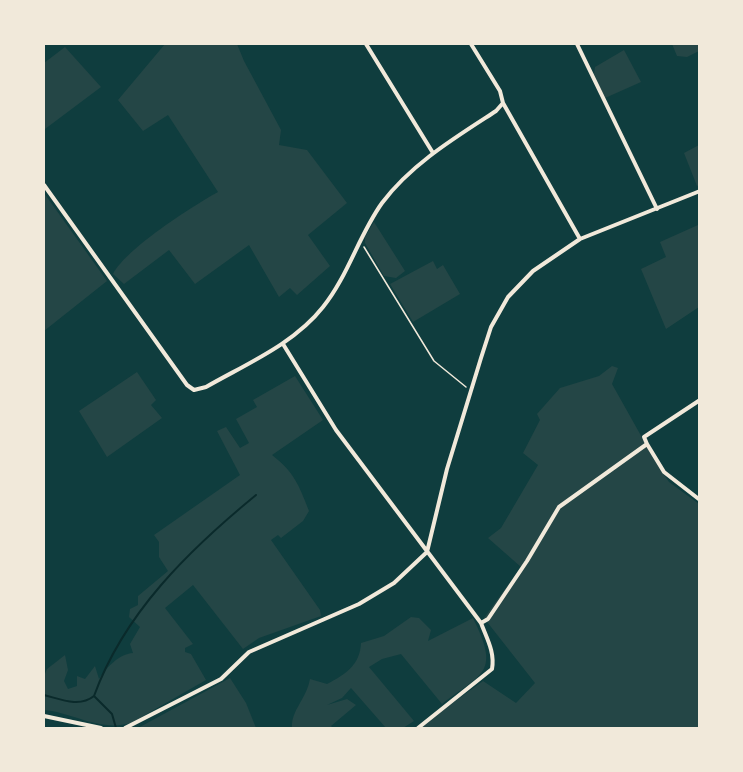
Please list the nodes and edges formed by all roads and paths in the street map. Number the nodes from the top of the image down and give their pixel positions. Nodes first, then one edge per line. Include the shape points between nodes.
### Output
1 (366, 44) edge
2 (471, 44) edge
3 (577, 44) edge
4 (503, 103) junction
5 (433, 153) junction
6 (44, 185) edge
7 (699, 191) edge
8 (657, 209) junction
9 (360, 240) junction
10 (580, 240) junction
11 (283, 344) junction
12 (472, 391) junction
13 (699, 400) edge
14 (647, 444) junction
15 (699, 500) edge
16 (427, 552) junction
17 (481, 623) junction
18 (44, 716) edge
19 (101, 729) edge
20 (125, 729) edge
21 (418, 729) edge

1 - 5 street
2 - 4 street via 500,91
3 - 8 street
4 - 5 street
4 - 10 street
5 - 9 street via 383,202
6 - 11 street via 194,390
7 - 8 street
8 - 10 street
9 - 11 street via 324,307
9 - 12 path via 442,369
10 - 12 street via 533,271 508,297 491,327
11 - 16 street via 336,430
12 - 16 street via 447,469
13 - 14 street via 644,437
14 - 15 street via 664,472
14 - 17 street via 559,507 488,619
16 - 17 street
16 - 20 street via 394,583 368,599 249,652 221,679
17 - 21 street via 494,657 492,669
18 - 19 street

